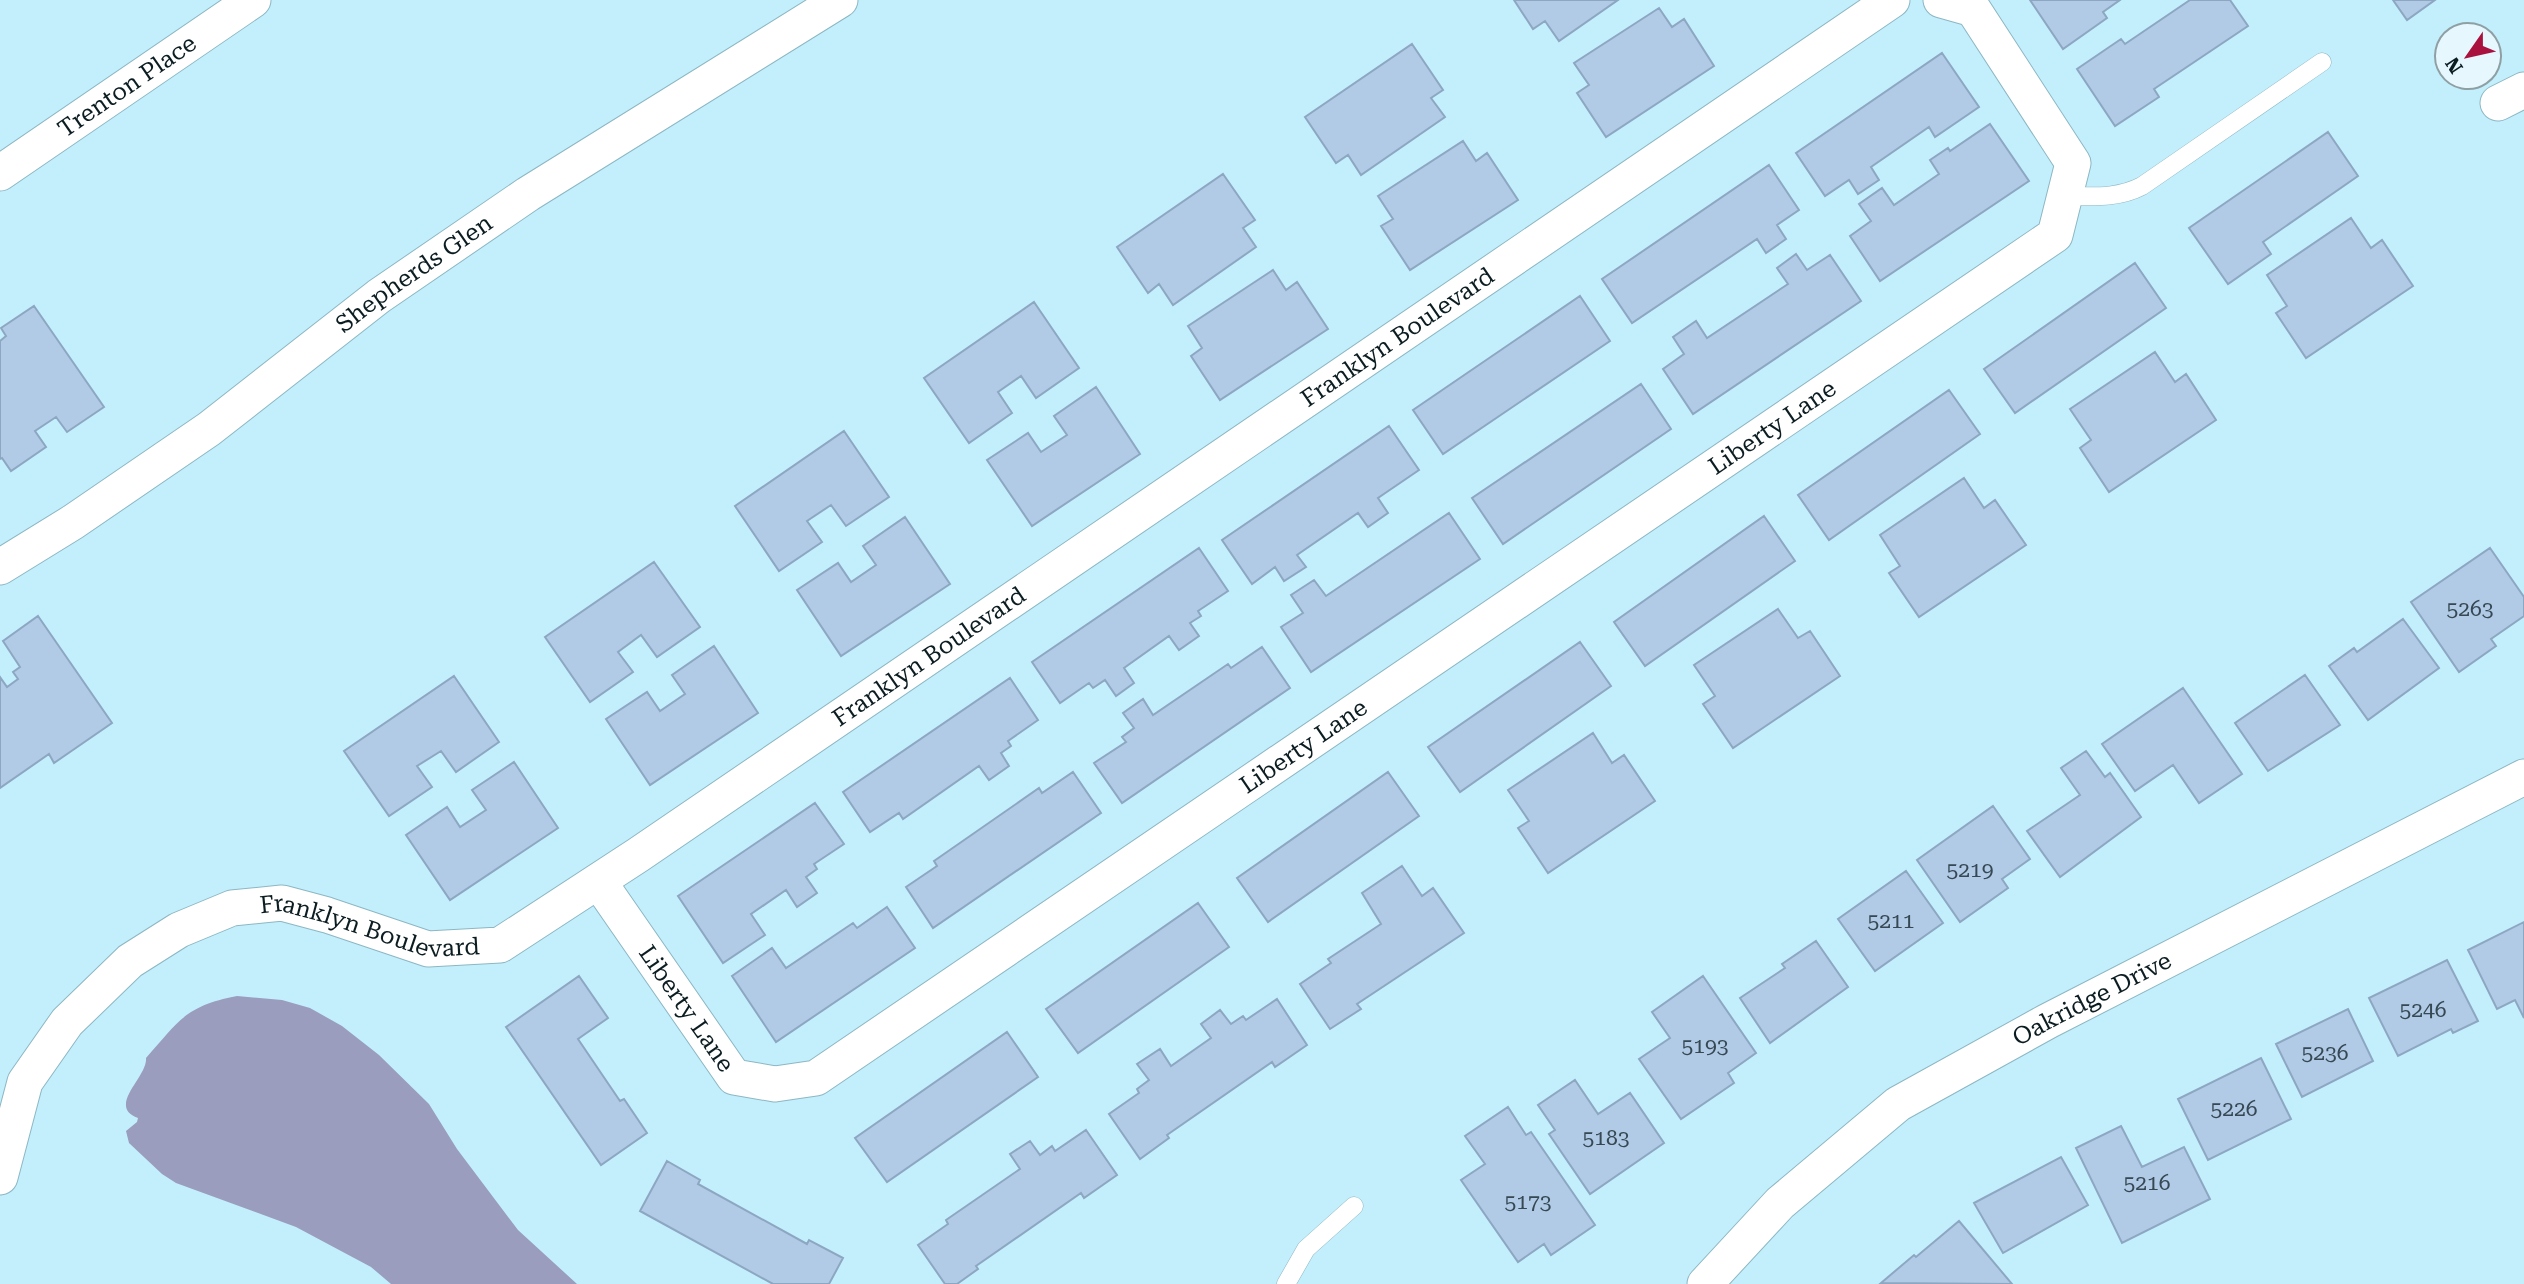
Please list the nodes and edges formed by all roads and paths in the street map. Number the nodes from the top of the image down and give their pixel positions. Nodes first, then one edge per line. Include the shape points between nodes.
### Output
1 (253, 0) edge
2 (840, 0) edge
3 (1892, 0) edge
4 (1941, 0) edge
5 (2322, 62) dead end
6 (0, 173) edge
7 (2065, 196) junction
8 (0, 566) edge
9 (2524, 778) edge
10 (599, 882) junction
11 (0, 1177) edge
12 (1353, 1206) dead end
13 (1286, 1284) edge
14 (1705, 1284) edge

1 - 6 street, Trenton Place
2 - 8 street, Shepherds Glen via 528,194 379,296 209,429
3 - 10 street, Franklyn Boulevard
4 - 7 street via 1973,9 2073,163
5 - 7 lane via 2127,194
7 - 10 street, Liberty Lane via 2055,235 816,1078 775,1084 734,1077
9 - 14 street, Oakridge Drive via 2048,1021 1898,1104 1780,1203
10 - 11 street, Franklyn Boulevard via 500,945 428,949 282,903 232,908 179,930 130,961 67,1022 25,1082
12 - 13 lane via 1307,1249

